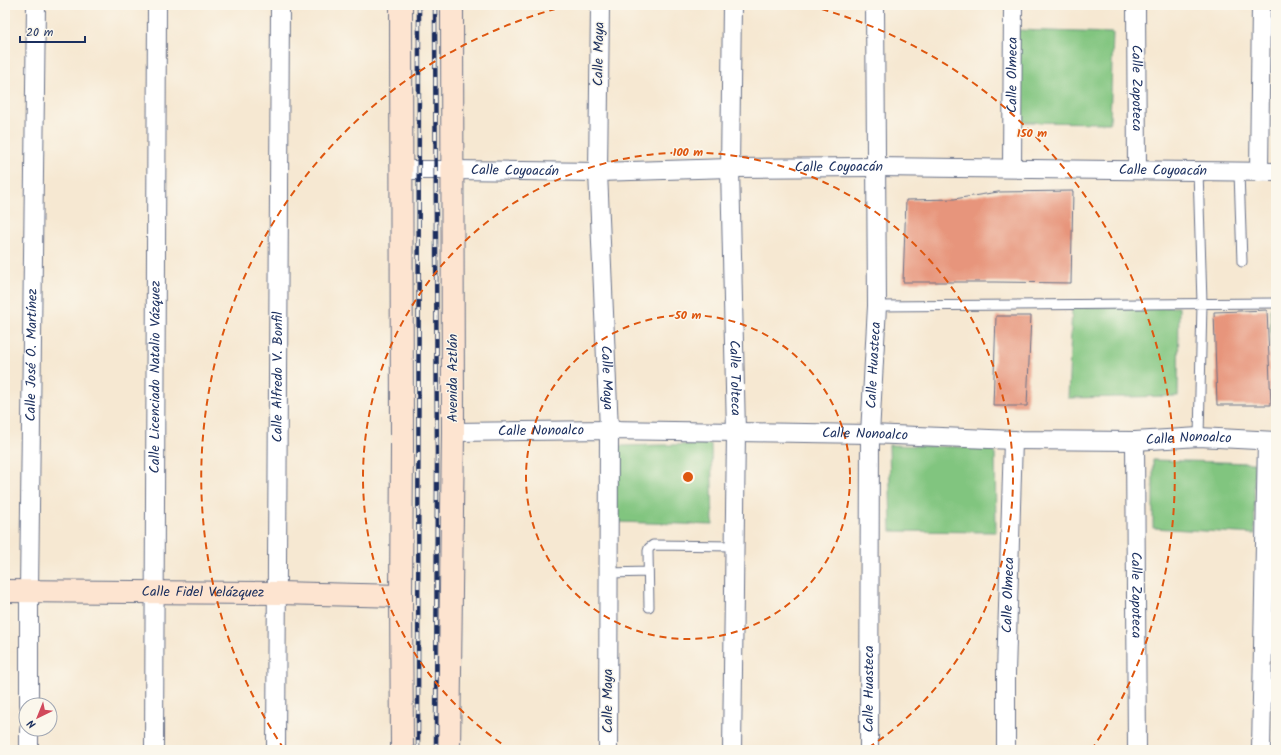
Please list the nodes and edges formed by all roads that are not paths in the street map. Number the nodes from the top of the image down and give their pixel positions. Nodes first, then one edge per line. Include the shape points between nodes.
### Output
1 (36, 5) edge
2 (157, 5) edge
3 (280, 5) edge
4 (401, 5) edge
5 (452, 5) edge
6 (600, 5) edge
7 (732, 5) edge
8 (875, 5) edge
9 (1013, 5) edge
10 (1136, 5) edge
11 (1261, 5) edge
12 (875, 167) junction
13 (730, 168) junction
14 (1012, 168) junction
15 (402, 170) junction
16 (452, 170) junction
17 (1137, 170) junction
18 (1198, 170) junction
19 (598, 172) junction
20 (1239, 172) junction
21 (1267, 172) edge
22 (1242, 262) dead end
23 (1276, 303) edge
24 (1202, 304) junction
25 (877, 306) junction
26 (609, 430) junction
27 (453, 432) junction
28 (736, 432) junction
29 (870, 434) junction
30 (1200, 437) junction
31 (1013, 440) junction
32 (1136, 441) junction
33 (1272, 441) edge
34 (734, 546) junction
35 (648, 572) junction
36 (609, 573) junction
37 (5, 591) edge
38 (29, 591) junction
39 (154, 592) junction
40 (278, 593) junction
41 (401, 596) junction
42 (649, 607) dead end
43 (29, 697) edge
44 (29, 737) edge
45 (29, 750) edge
46 (154, 750) edge
47 (276, 750) edge
48 (402, 750) edge
49 (450, 750) edge
50 (608, 750) edge
51 (732, 750) edge
52 (869, 750) edge
53 (1006, 750) edge
54 (1137, 750) edge
55 (1261, 750) edge

1 - 38 street, Calle José O. Martínez
2 - 39 street, Calle Licenciado Natalio Vázquez
3 - 40 street, Calle Alfredo V. Bonfil
4 - 15 main road
5 - 16 main road, Avenida Aztlán
6 - 19 street, Calle Maya
7 - 13 street, Calle Tolteca
8 - 12 street, Calle Huasteca
9 - 14 street, Calle Olmeca
10 - 17 street, Calle Zapoteca
11 - 21 street
12 - 13 street, Calle Coyoacán
12 - 14 street, Calle Coyoacán
12 - 25 street, Calle Huasteca
13 - 19 street, Calle Coyoacán
13 - 28 street, Calle Tolteca
14 - 17 street, Calle Coyoacán
15 - 16 street, Calle Coyoacán
15 - 41 main road
16 - 19 street, Calle Coyoacán
16 - 27 main road, Avenida Aztlán
17 - 18 street, Calle Coyoacán
18 - 20 street, Calle Coyoacán
18 - 24 lane
19 - 26 street, Calle Maya
20 - 21 street, Calle Coyoacán
20 - 22 lane
23 - 24 lane
24 - 25 lane
24 - 30 lane
25 - 29 street, Calle Huasteca
26 - 27 street, Calle Nonoalco
26 - 28 street, Calle Nonoalco
26 - 36 street, Calle Maya
27 - 49 main road, Avenida Aztlán
28 - 29 street, Calle Nonoalco
28 - 34 street, Calle Tolteca
29 - 31 street, Calle Nonoalco
29 - 52 street, Calle Huasteca
30 - 32 street, Calle Nonoalco
30 - 33 street, Calle Nonoalco
31 - 32 street, Calle Nonoalco
31 - 53 street, Calle Olmeca
32 - 54 street, Calle Zapoteca
33 - 55 street
34 - 35 lane via 653,545 648,551
34 - 51 street, Calle Tolteca
35 - 36 lane
35 - 42 lane
36 - 50 street, Calle Maya
37 - 38 main road, Calle Fidel Velázquez
38 - 39 main road, Calle Fidel Velázquez
38 - 43 street, Calle José O. Martínez
39 - 40 main road, Calle Fidel Velázquez
39 - 46 street, Calle Licenciado Natalio Vázquez
40 - 41 main road, Calle Fidel Velázquez
40 - 47 street, Calle Alfredo V. Bonfil
41 - 48 main road
44 - 45 street

